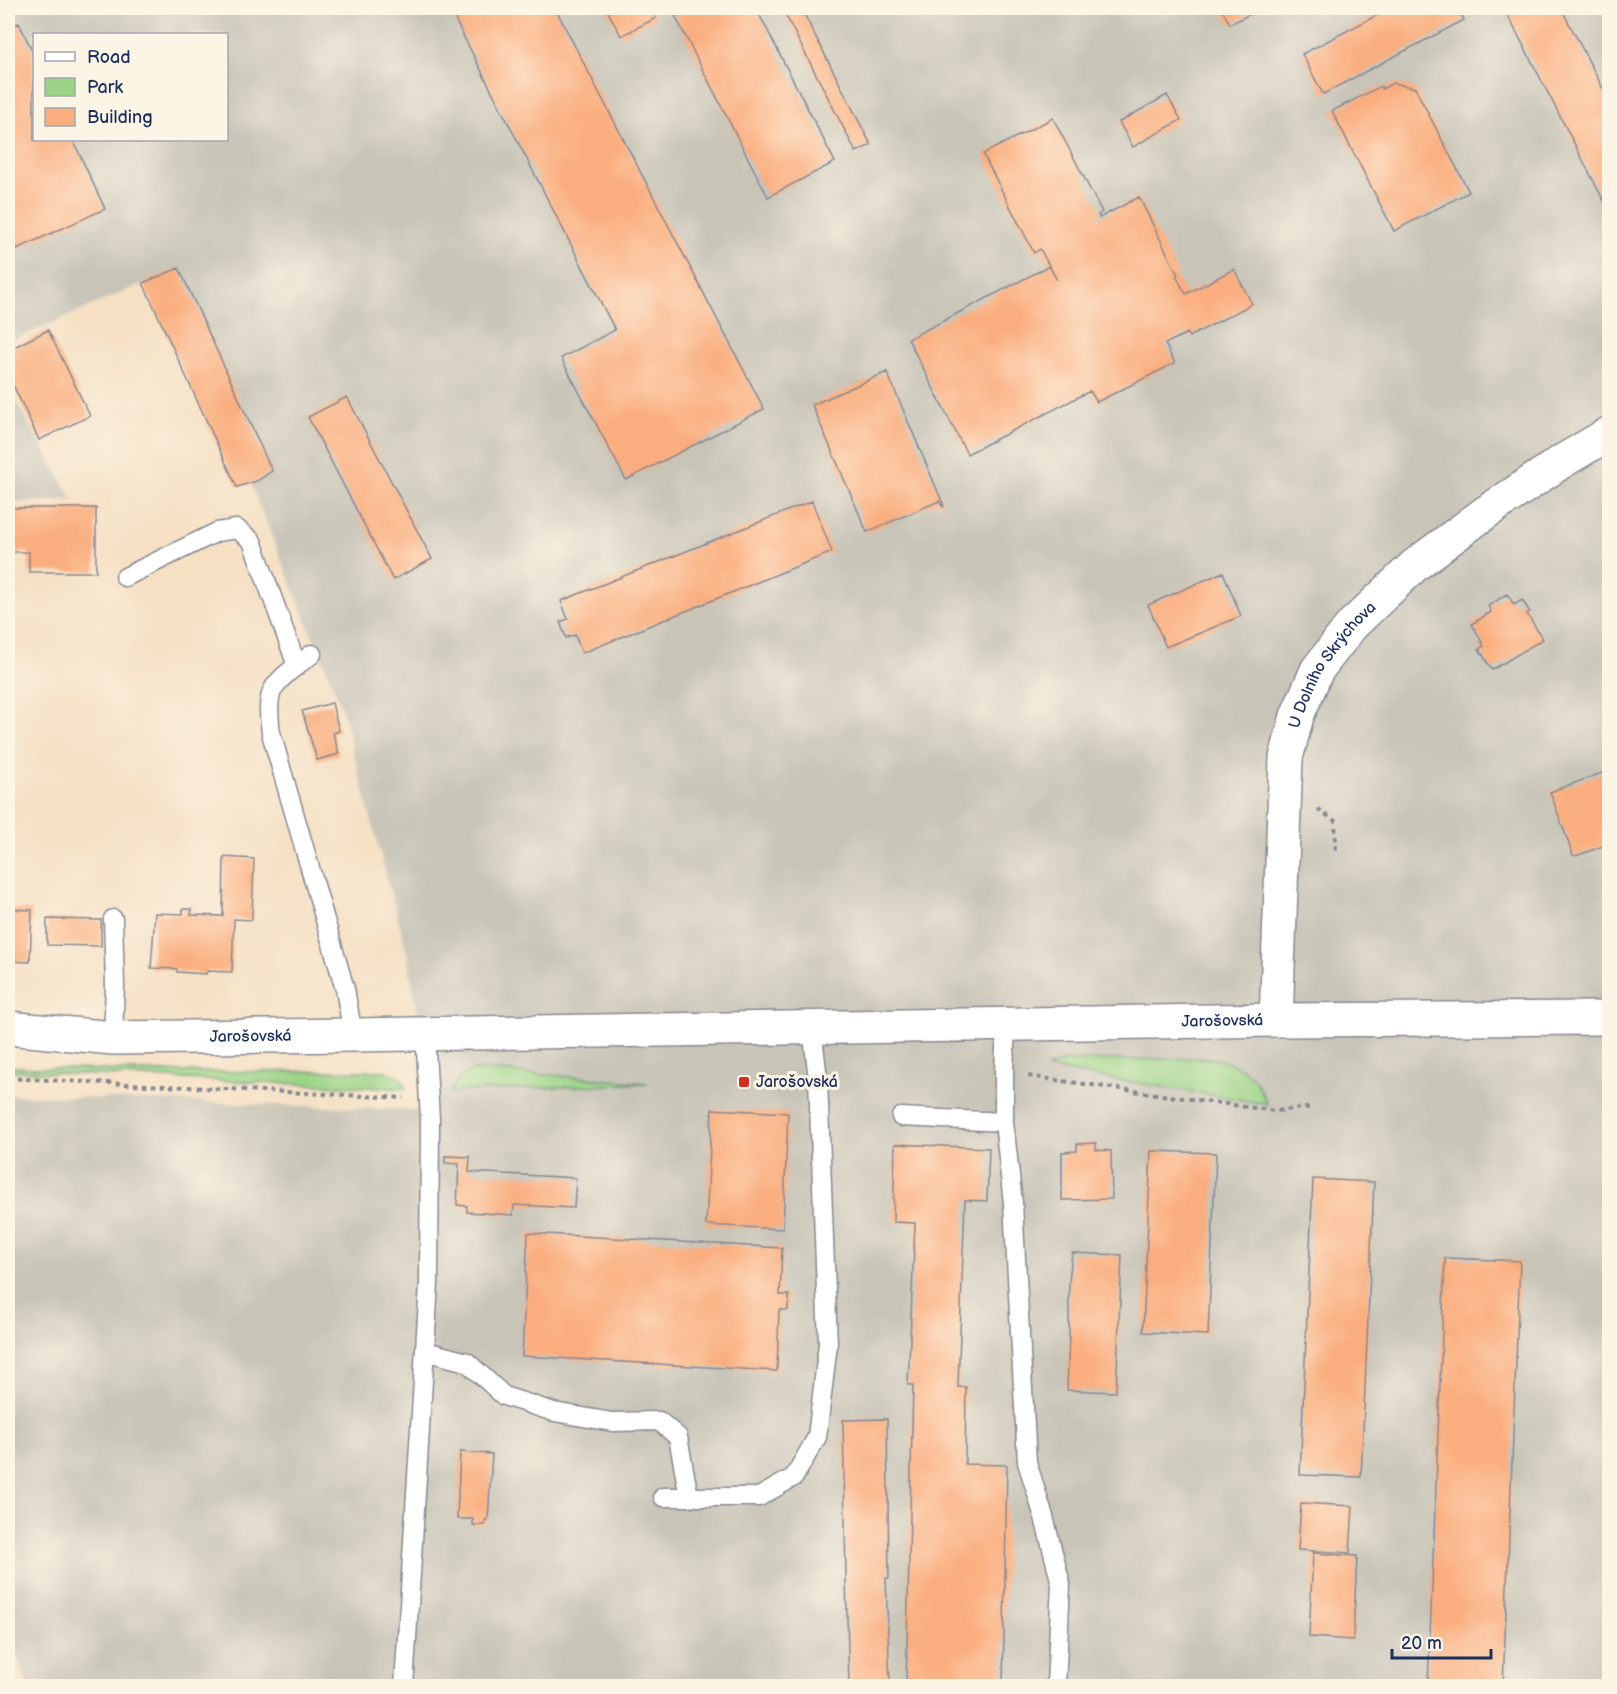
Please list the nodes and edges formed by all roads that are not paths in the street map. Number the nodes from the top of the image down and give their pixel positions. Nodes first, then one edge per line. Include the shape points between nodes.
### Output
1 (1610, 433) edge
2 (125, 577) dead end
3 (312, 654) dead end
4 (297, 666) junction
5 (113, 919) dead end
6 (1610, 1018) edge
7 (1276, 1020) junction
8 (1006, 1025) junction
9 (8, 1028) edge
10 (812, 1028) junction
11 (425, 1034) junction
12 (353, 1035) junction
13 (113, 1038) junction
14 (8, 1050) edge
15 (901, 1117) dead end
16 (1005, 1122) junction
17 (425, 1351) junction
18 (663, 1497) dead end
19 (689, 1497) junction
20 (404, 1686) edge
21 (1056, 1686) edge

1 - 7 main road, U Dolního Skrýchova via 1485,513 1414,565 1352,625 1317,670 1297,716 1286,758
2 - 4 lane via 217,532 237,529 252,541
3 - 4 lane
4 - 12 lane via 271,692 271,733 345,988
5 - 13 lane
6 - 7 main road, Jarošovská
7 - 8 main road, Jarošovská
8 - 10 main road, Jarošovská
8 - 16 lane
9 - 13 main road, Jarošovská
10 - 11 main road, Jarošovská
10 - 19 lane via 818,1078 828,1344 817,1437 794,1477 759,1497
11 - 12 main road, Jarošovská
11 - 17 lane via 429,1099
12 - 13 main road, Jarošovská
13 - 14 main road
15 - 16 lane
16 - 21 lane via 1027,1462 1061,1584
17 - 19 lane via 467,1362 504,1396 554,1412 612,1422 659,1421 678,1437
17 - 20 lane
18 - 19 lane

